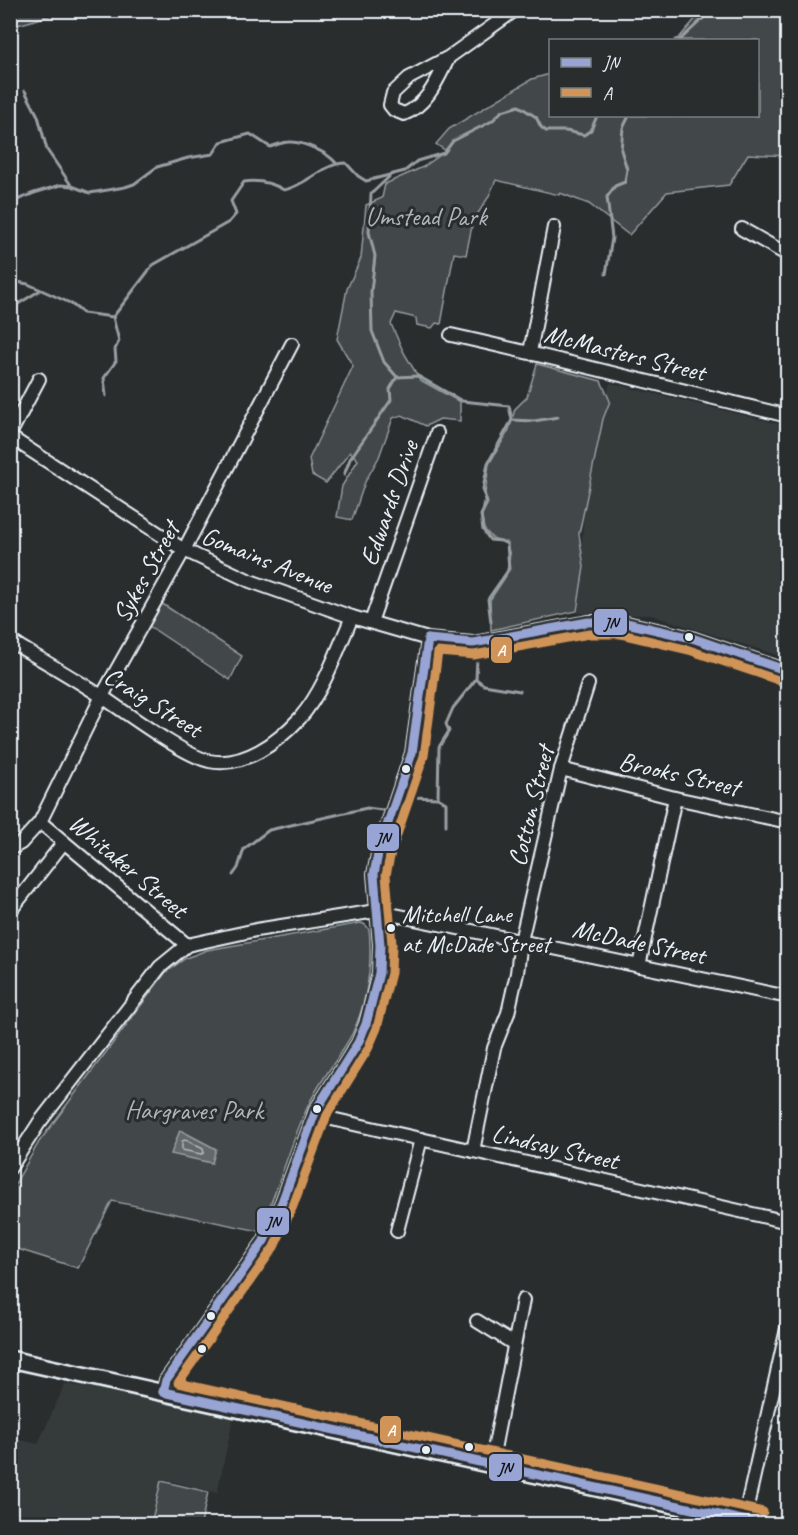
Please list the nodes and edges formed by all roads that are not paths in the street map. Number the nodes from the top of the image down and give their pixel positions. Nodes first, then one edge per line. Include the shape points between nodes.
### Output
1 (515, 10) edge
2 (449, 57) junction
3 (554, 227) dead end
4 (742, 229) dead end
5 (788, 255) edge
6 (451, 335) dead end
7 (292, 344) dead end
8 (530, 352) junction
9 (39, 379) dead end
10 (788, 416) edge
11 (437, 433) dead end
12 (10, 435) edge
13 (184, 550) junction
14 (352, 618) junction
15 (371, 622) junction
16 (428, 639) junction
17 (10, 641) edge
18 (788, 671) edge
19 (588, 684) dead end
20 (102, 696) junction
21 (561, 769) junction
22 (675, 798) junction
23 (40, 822) junction
24 (788, 822) edge
25 (64, 842) junction
26 (10, 849) edge
27 (10, 911) edge
28 (376, 911) junction
29 (521, 941) junction
30 (188, 945) junction
31 (639, 966) junction
32 (788, 997) edge
33 (314, 1115) junction
34 (421, 1139) junction
35 (472, 1151) junction
36 (10, 1168) edge
37 (788, 1222) edge
38 (397, 1232) dead end
39 (523, 1300) dead end
40 (477, 1321) dead end
41 (788, 1324) edge
42 (514, 1344) junction
43 (10, 1359) edge
44 (784, 1360) edge
45 (163, 1392) junction
46 (491, 1465) junction
47 (743, 1523) edge
48 (760, 1524) edge

1 - 2 street
2 - 2 street via 433,88 416,108 404,114 393,110 389,102 399,87
3 - 8 street
4 - 5 street
6 - 8 street, McMasters Street
7 - 13 street, Sykes Street
8 - 10 street, McMasters Street
9 - 12 street
11 - 15 street, Edwards Drive
12 - 13 street, Gomains Avenue
13 - 14 street, Gomains Avenue via 250,581
13 - 20 street, Sykes Street
14 - 15 street, Gomains Avenue
14 - 20 street, Craig Street via 320,687 301,717 279,740 256,753 230,761 209,761 183,749
15 - 16 street, Gomains Avenue
16 - 18 street, Gomains Avenue via 472,643 588,622 622,622 692,638
16 - 28 street via 412,753 378,849 374,874
17 - 20 street, Craig Street
19 - 21 street, Cotton Street
20 - 23 street, Sykes Street
21 - 22 street, Brooks Street
21 - 29 street, Cotton Street
22 - 24 street, Brooks Street
22 - 31 street
23 - 25 street, Whitaker Street
23 - 26 street, Sykes Street
25 - 27 street
25 - 30 street, Whitaker Street
28 - 29 street, McDade Street
28 - 30 street
28 - 33 street via 379,973 366,1024
29 - 31 street, McDade Street
29 - 35 street, Cotton Street via 508,1013 494,1047
30 - 36 street via 160,967 39,1123
31 - 32 street, McDade Street
33 - 34 street, Lindsay Street
33 - 45 street via 274,1223 166,1380
34 - 35 street, Lindsay Street
34 - 38 street
35 - 37 street, Lindsay Street
39 - 42 street
40 - 42 street
41 - 44 street
42 - 46 street
43 - 45 street
44 - 47 street
45 - 46 street
46 - 47 street
47 - 48 street

